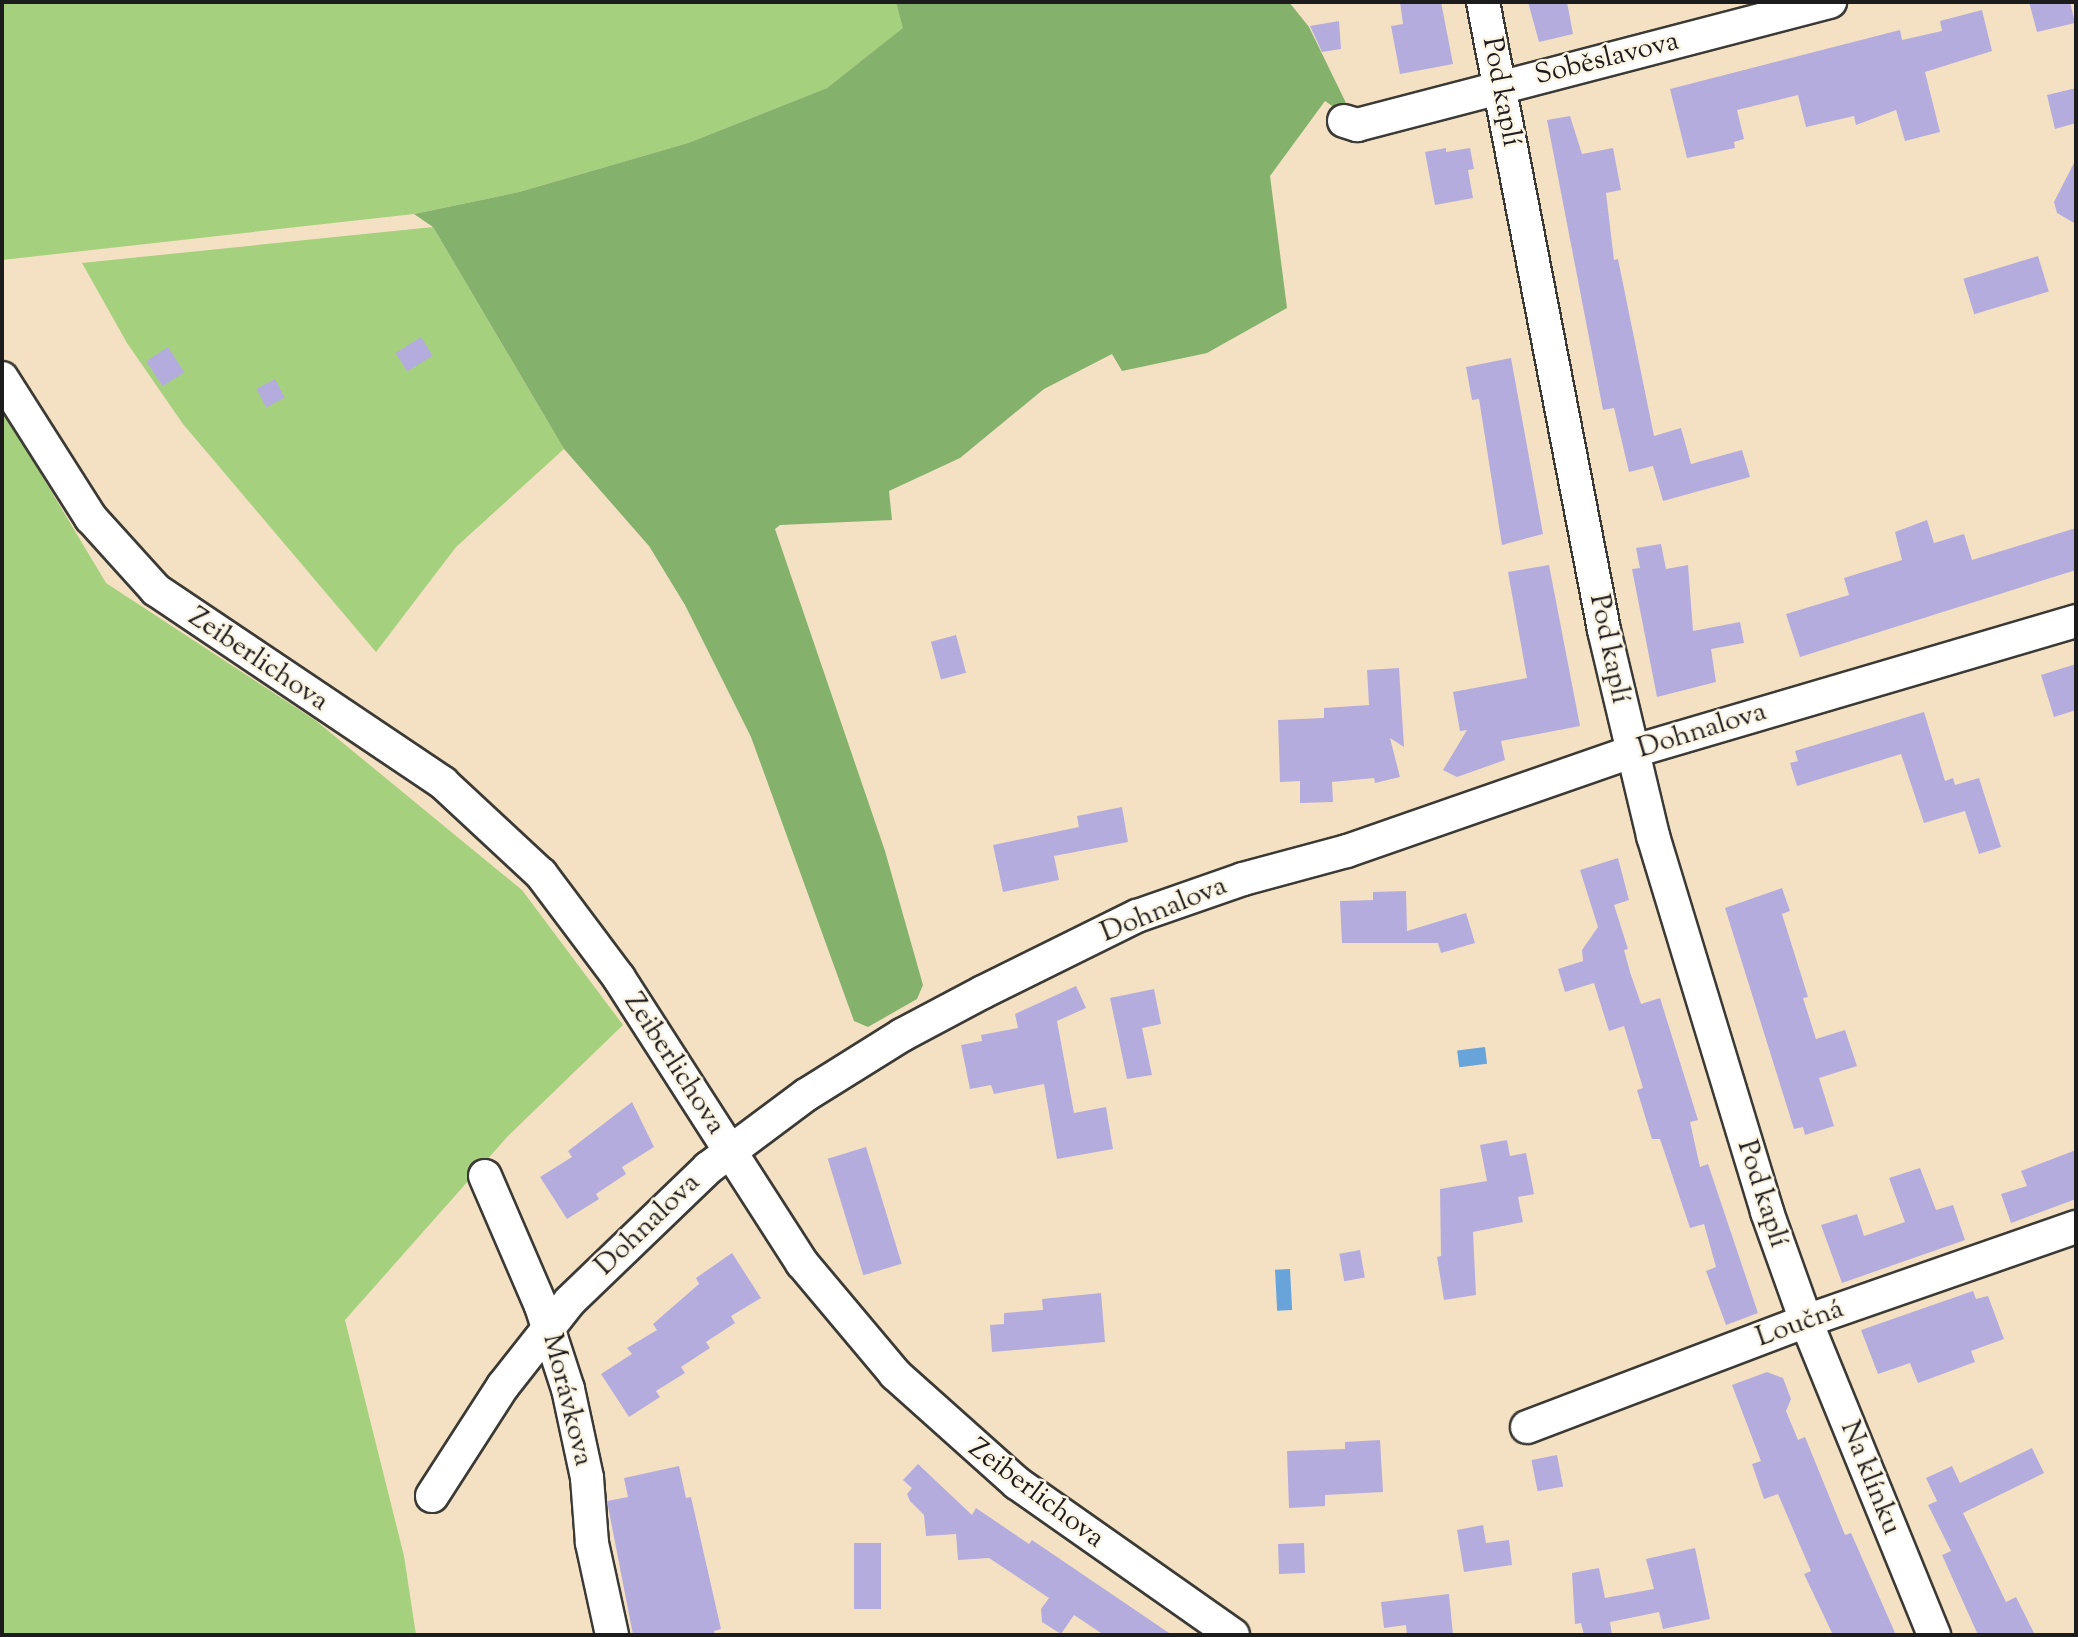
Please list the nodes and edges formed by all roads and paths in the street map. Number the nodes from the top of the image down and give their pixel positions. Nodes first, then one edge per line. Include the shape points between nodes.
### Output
1 (1483, 2) edge
2 (1830, 2) edge
3 (1501, 86) junction
4 (1343, 121) dead end
5 (2, 378) edge
6 (2076, 621) edge
7 (1631, 752) junction
8 (729, 1149) junction
9 (485, 1176) dead end
10 (2076, 1227) edge
11 (1806, 1321) junction
12 (549, 1328) junction
13 (1527, 1427) dead end
14 (432, 1496) dead end
15 (612, 1635) edge
16 (1233, 1635) edge
17 (1934, 1635) edge

1 - 3 street, Pod kaplí
2 - 3 street, Soběslavova
3 - 4 street, Soběslavova via 1357,125
3 - 7 street, Pod kaplí
5 - 8 street, Zeiberlichova via 91,517 156,590 443,783 506,837 568,907
6 - 7 street, Dohnalova
7 - 8 street, Dohnalova via 1347,851 1243,879 1137,916 902,1035
7 - 11 street, Pod kaplí via 1724,1077
8 - 12 street, Dohnalova via 594,1276
8 - 16 street, Zeiberlichova via 836,1308 924,1402 1063,1518
9 - 12 street, Morávkova
10 - 11 street, Loučná
11 - 13 street, Loučná
11 - 17 street, Na klínku
12 - 14 street, Dohnalova via 503,1386
12 - 15 street, Morávkova via 584,1465 592,1543

